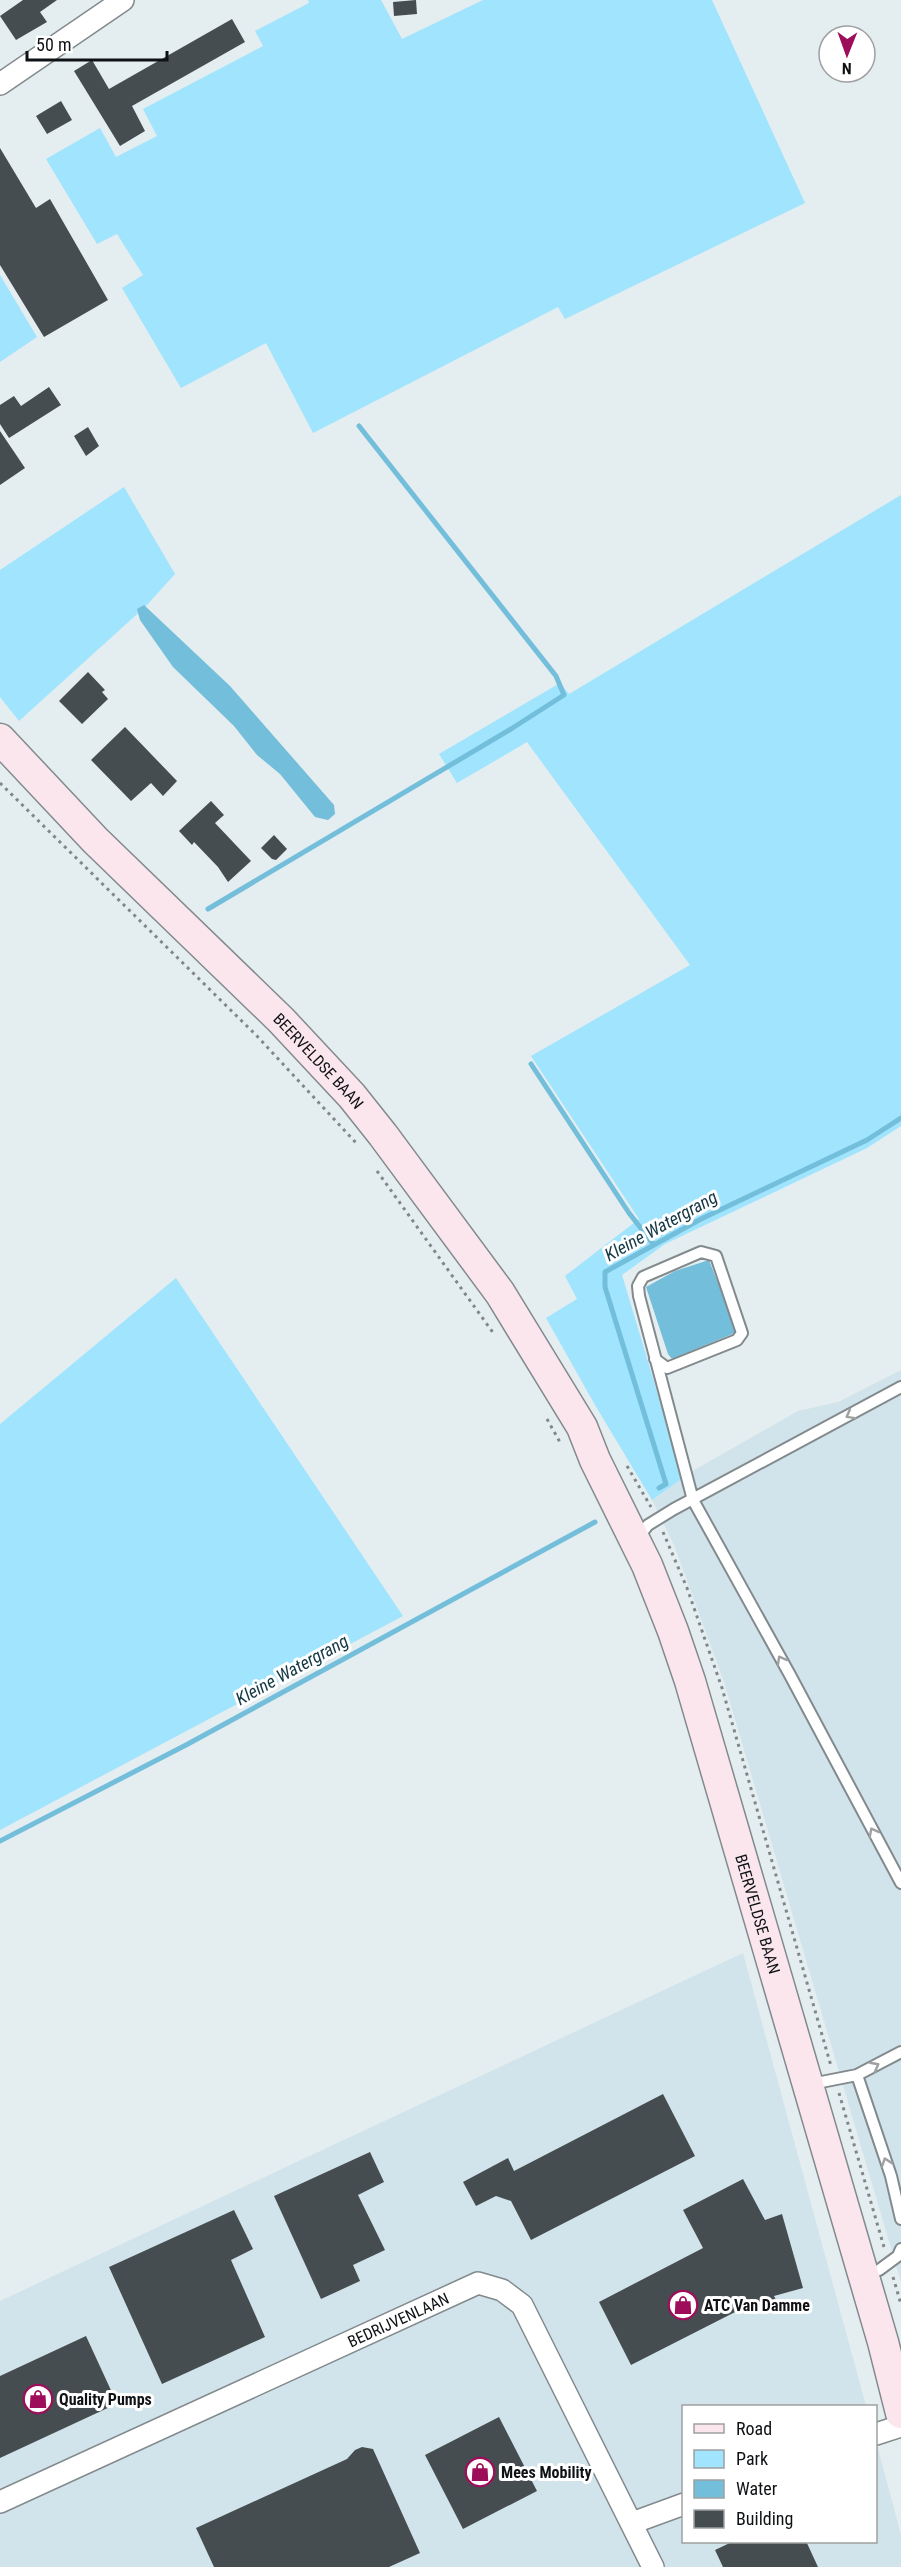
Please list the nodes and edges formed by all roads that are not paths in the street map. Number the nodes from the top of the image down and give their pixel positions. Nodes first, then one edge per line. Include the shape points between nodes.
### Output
1 (123, 0) edge
2 (0, 84) edge
3 (0, 739) edge
4 (655, 1359) junction
5 (901, 1387) edge
6 (693, 1500) junction
7 (642, 1533) junction
8 (901, 1883) edge
9 (901, 2052) edge
10 (857, 2075) junction
11 (816, 2083) junction
12 (899, 2196) edge
13 (901, 2219) edge
14 (901, 2249) edge
15 (879, 2270) junction
16 (901, 2352) edge
17 (901, 2413) edge
18 (901, 2426) edge
19 (877, 2434) edge
20 (0, 2502) edge
21 (682, 2505) edge
22 (632, 2523) junction
23 (653, 2567) edge

1 - 2 street
3 - 7 main road, BEERVELDSE BAAN via 94,840 281,1020 352,1096 524,1329 582,1427 595,1461
4 - 4 lane via 639,1296 643,1277 701,1252 716,1256 742,1333 737,1340 667,1368
4 - 6 lane
5 -> 6 lane
6 - 7 lane
8 -> 6 lane
7 - 11 main road, BEERVELDSE BAAN
10 -> 9 lane
10 - 11 lane
12 -> 10 lane
11 - 15 main road, BEERVELDSE BAAN
11 - 17 main road, BEERVELDSE BAAN
12 - 13 lane
14 - 15 lane
15 - 16 main road, BEERVELDSE BAAN
18 - 19 street
20 - 22 street, BEDRIJVENLAAN via 478,2283 502,2290 522,2305
21 - 22 street
22 - 23 street

